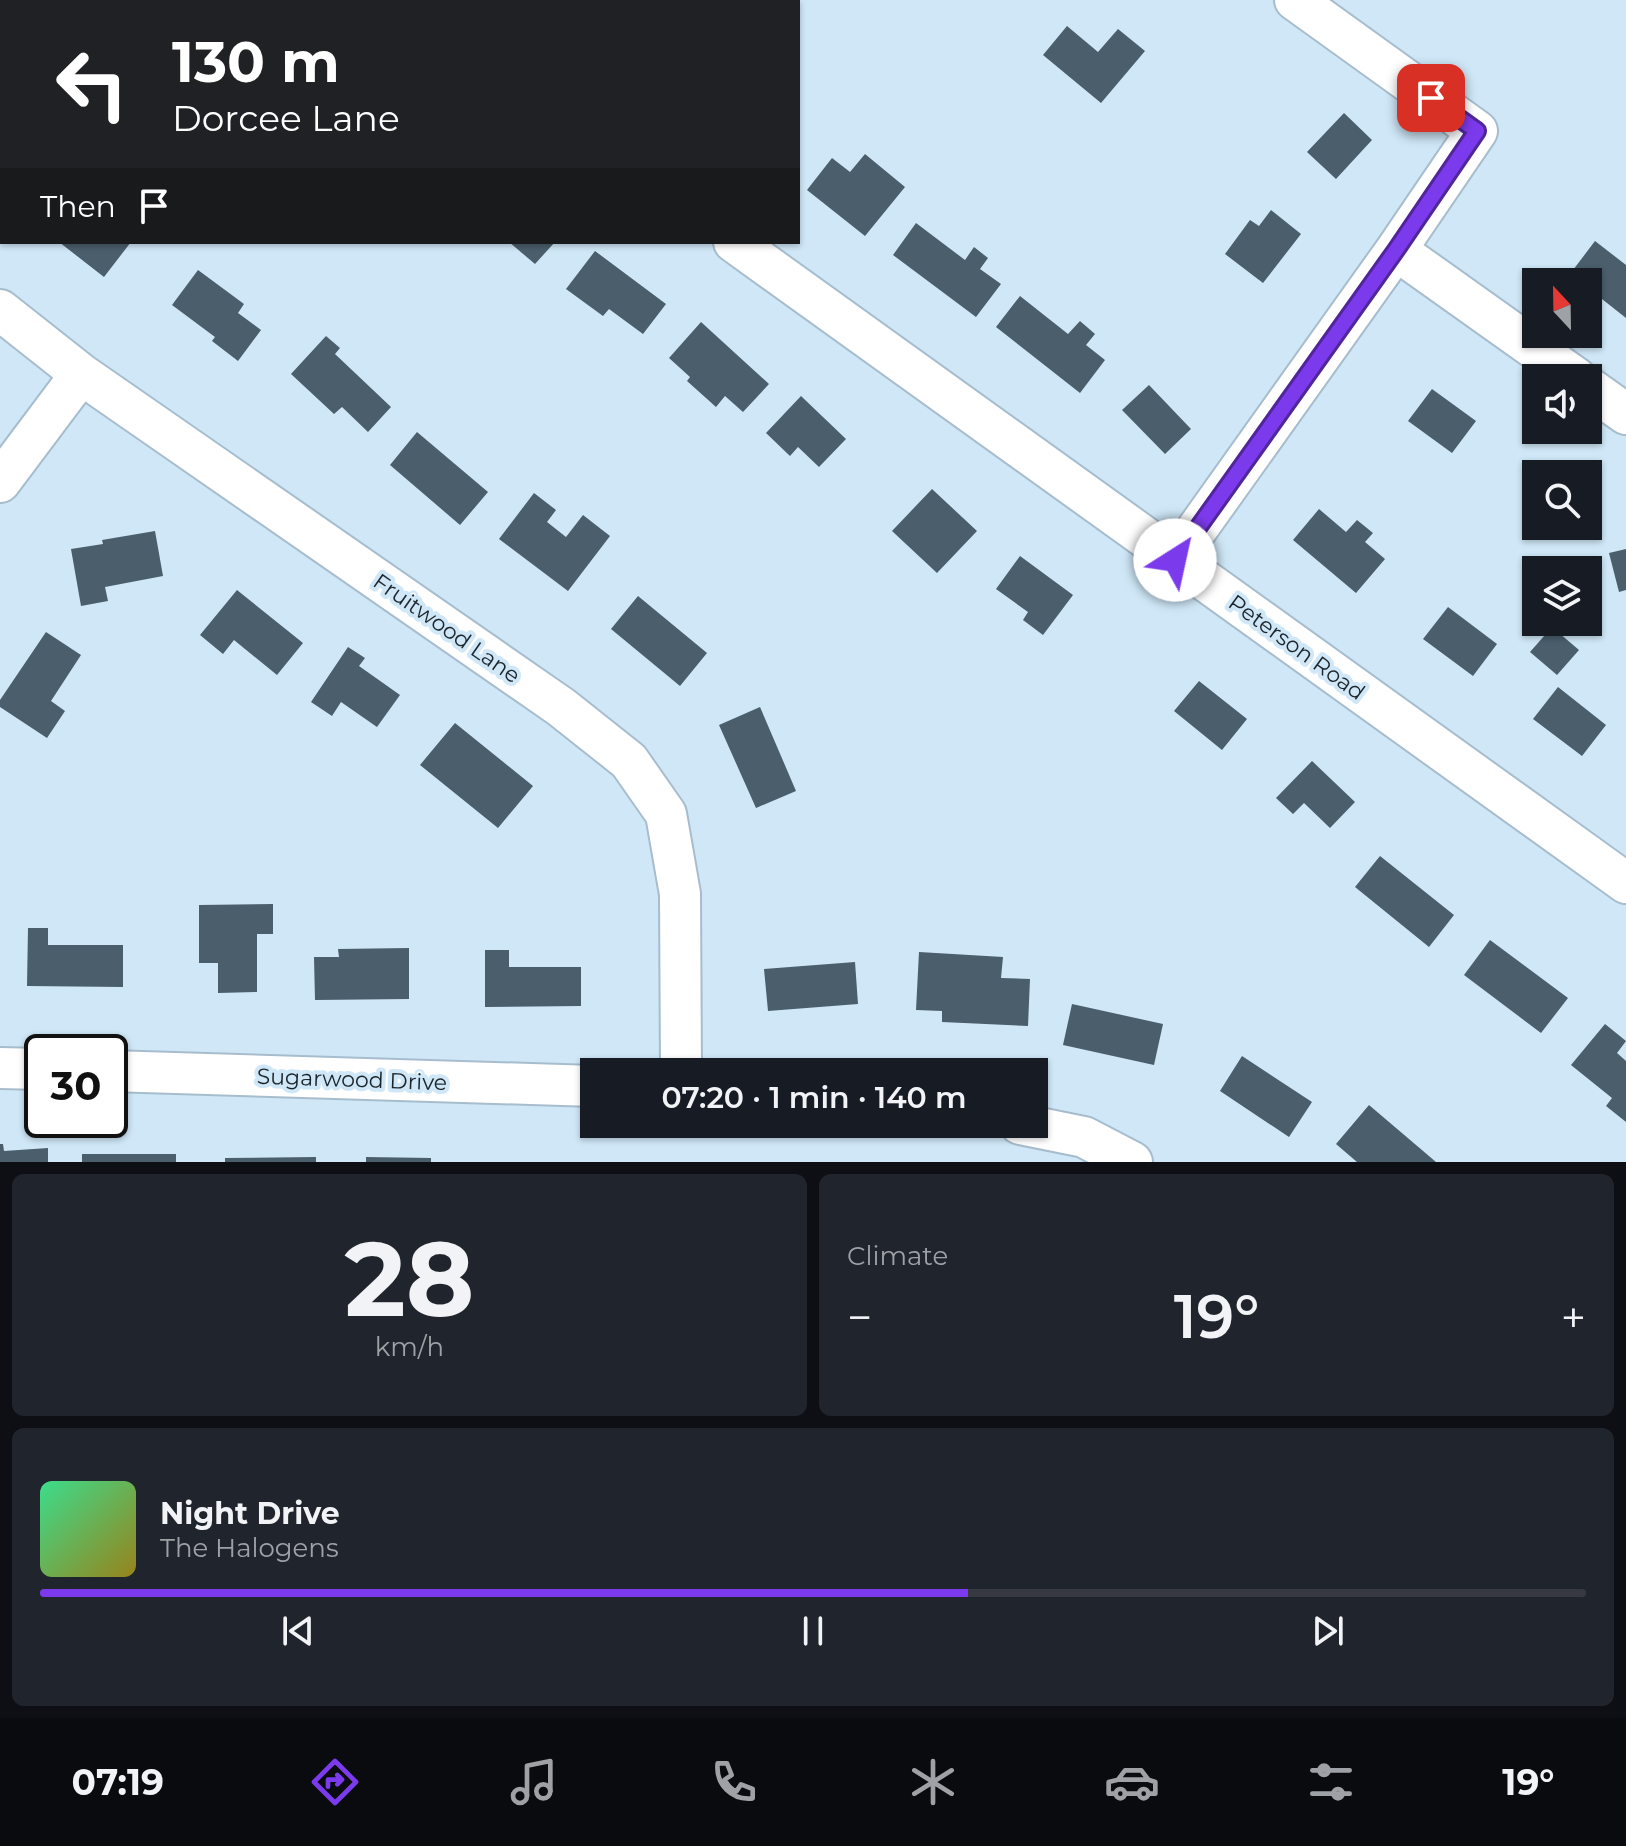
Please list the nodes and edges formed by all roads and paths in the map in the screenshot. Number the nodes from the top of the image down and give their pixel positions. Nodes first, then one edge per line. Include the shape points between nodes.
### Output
1 (1295, 0) edge
2 (737, 244) edge
3 (1396, 250) junction
4 (0, 310) edge
5 (1556, 364) edge
6 (81, 374) junction
7 (1602, 397) edge
8 (1626, 414) edge
9 (0, 482) edge
10 (1175, 560) junction
11 (1626, 883) edge
12 (681, 1058) edge
13 (0, 1068) edge
14 (24, 1069) edge
15 (128, 1072) edge
16 (580, 1086) edge
17 (1048, 1130) edge
18 (1132, 1162) edge

1 - 3 street via 1477,131
2 - 10 street, Peterson Road
3 - 5 street
3 - 10 street
4 - 6 street, Fruitwood Lane
6 - 9 street
6 - 12 street, Fruitwood Lane via 548,698 629,761 666,814 680,894
7 - 8 street
10 - 11 street, Peterson Road
13 - 14 street
15 - 16 street, Sugarwood Drive
17 - 18 street via 1084,1137

